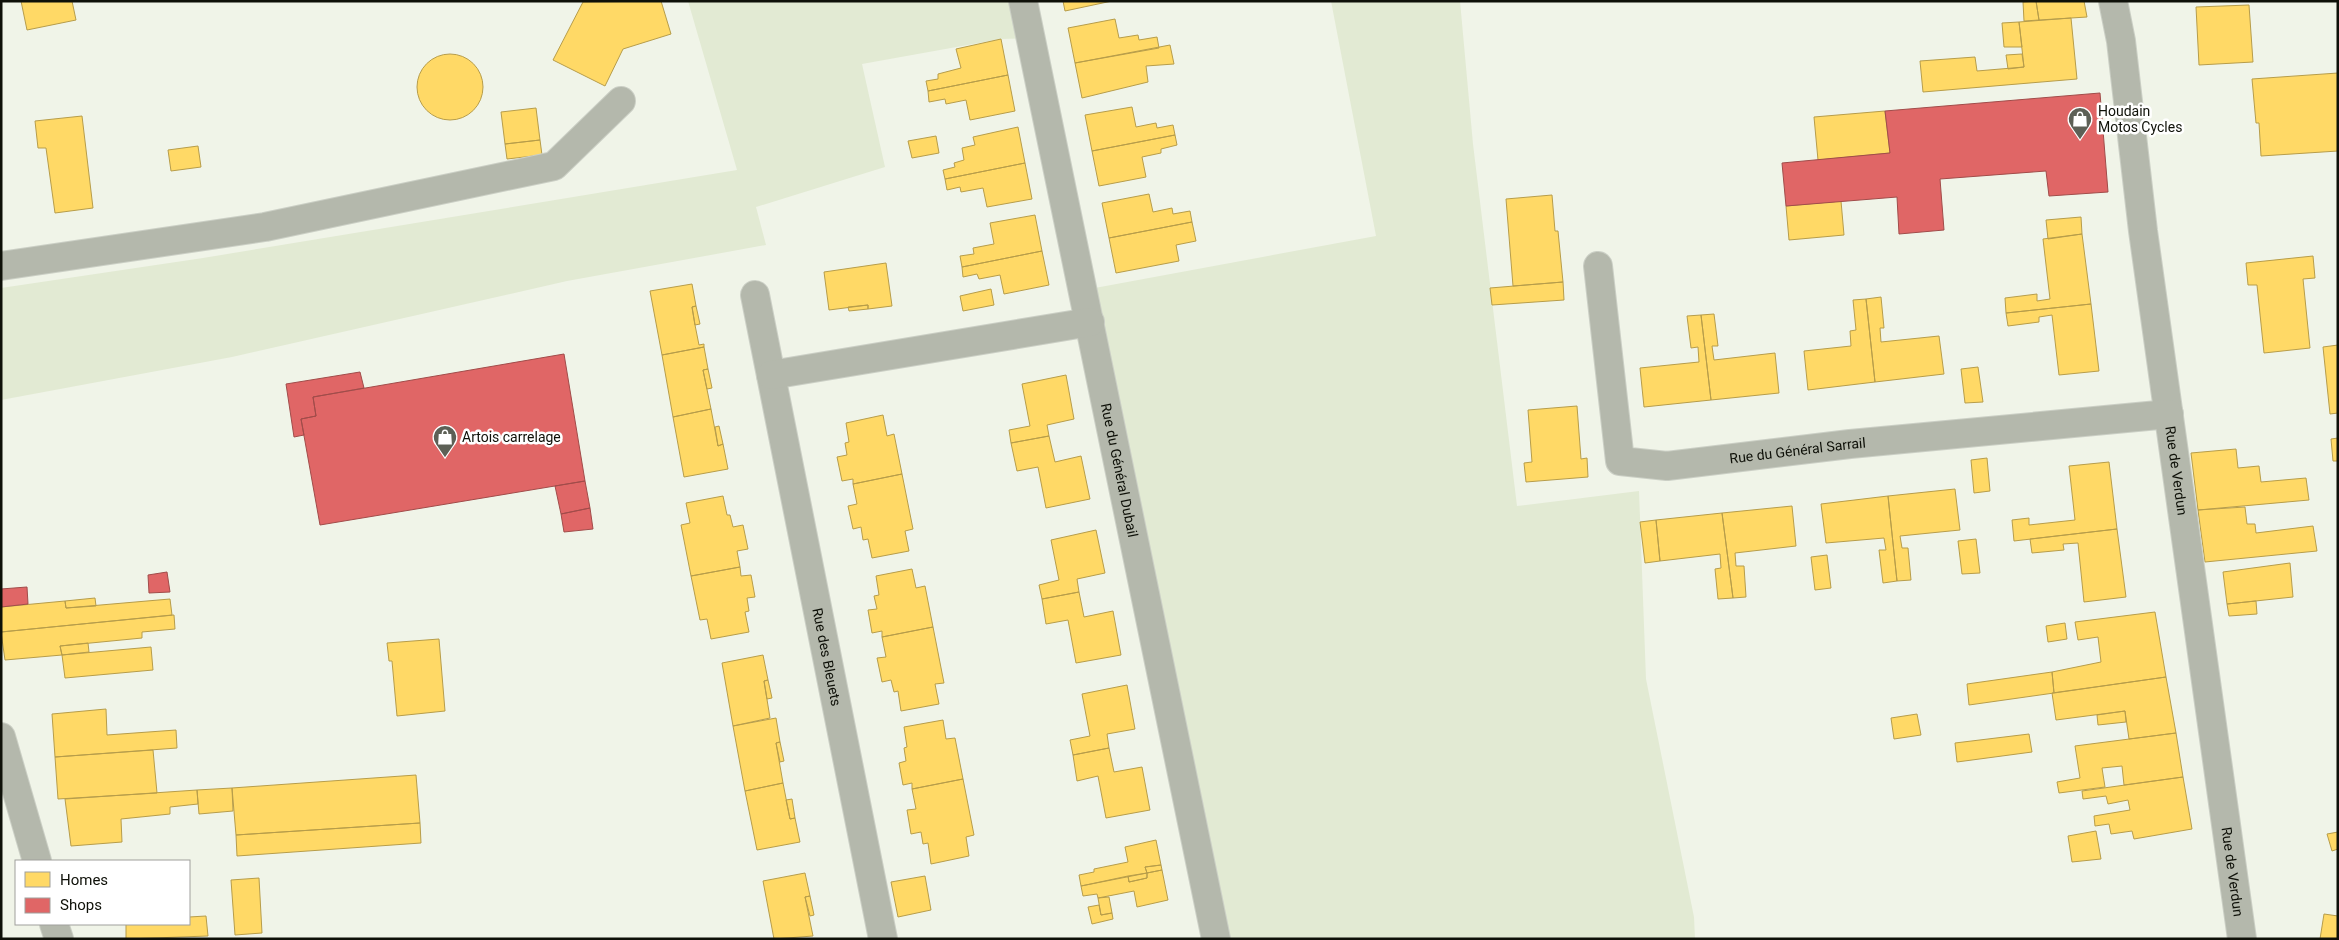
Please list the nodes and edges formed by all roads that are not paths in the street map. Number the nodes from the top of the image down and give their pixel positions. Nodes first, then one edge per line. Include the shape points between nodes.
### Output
1 (1023, 1) edge
2 (2113, 1) edge
3 (620, 100) dead end
4 (1, 266) edge
5 (1598, 266) dead end
6 (755, 295) dead end
7 (1090, 322) junction
8 (771, 375) junction
9 (2169, 414) junction
10 (1, 737) edge
11 (37, 860) edge
12 (54, 925) edge
13 (58, 939) edge
14 (883, 939) edge
15 (1216, 939) edge
16 (2242, 939) edge

1 - 7 street, Rue du Général Dubail
2 - 9 street, Rue de Verdun via 2121,41
3 - 4 street via 554,166 265,227
5 - 9 street, Rue du Général Sarrail via 1620,461 1667,466 1850,444
6 - 8 street, Rue des Bleuets
7 - 8 street
7 - 15 street, Rue du Général Dubail
8 - 14 street, Rue des Bleuets
9 - 16 street, Rue de Verdun
10 - 11 street
12 - 13 street

